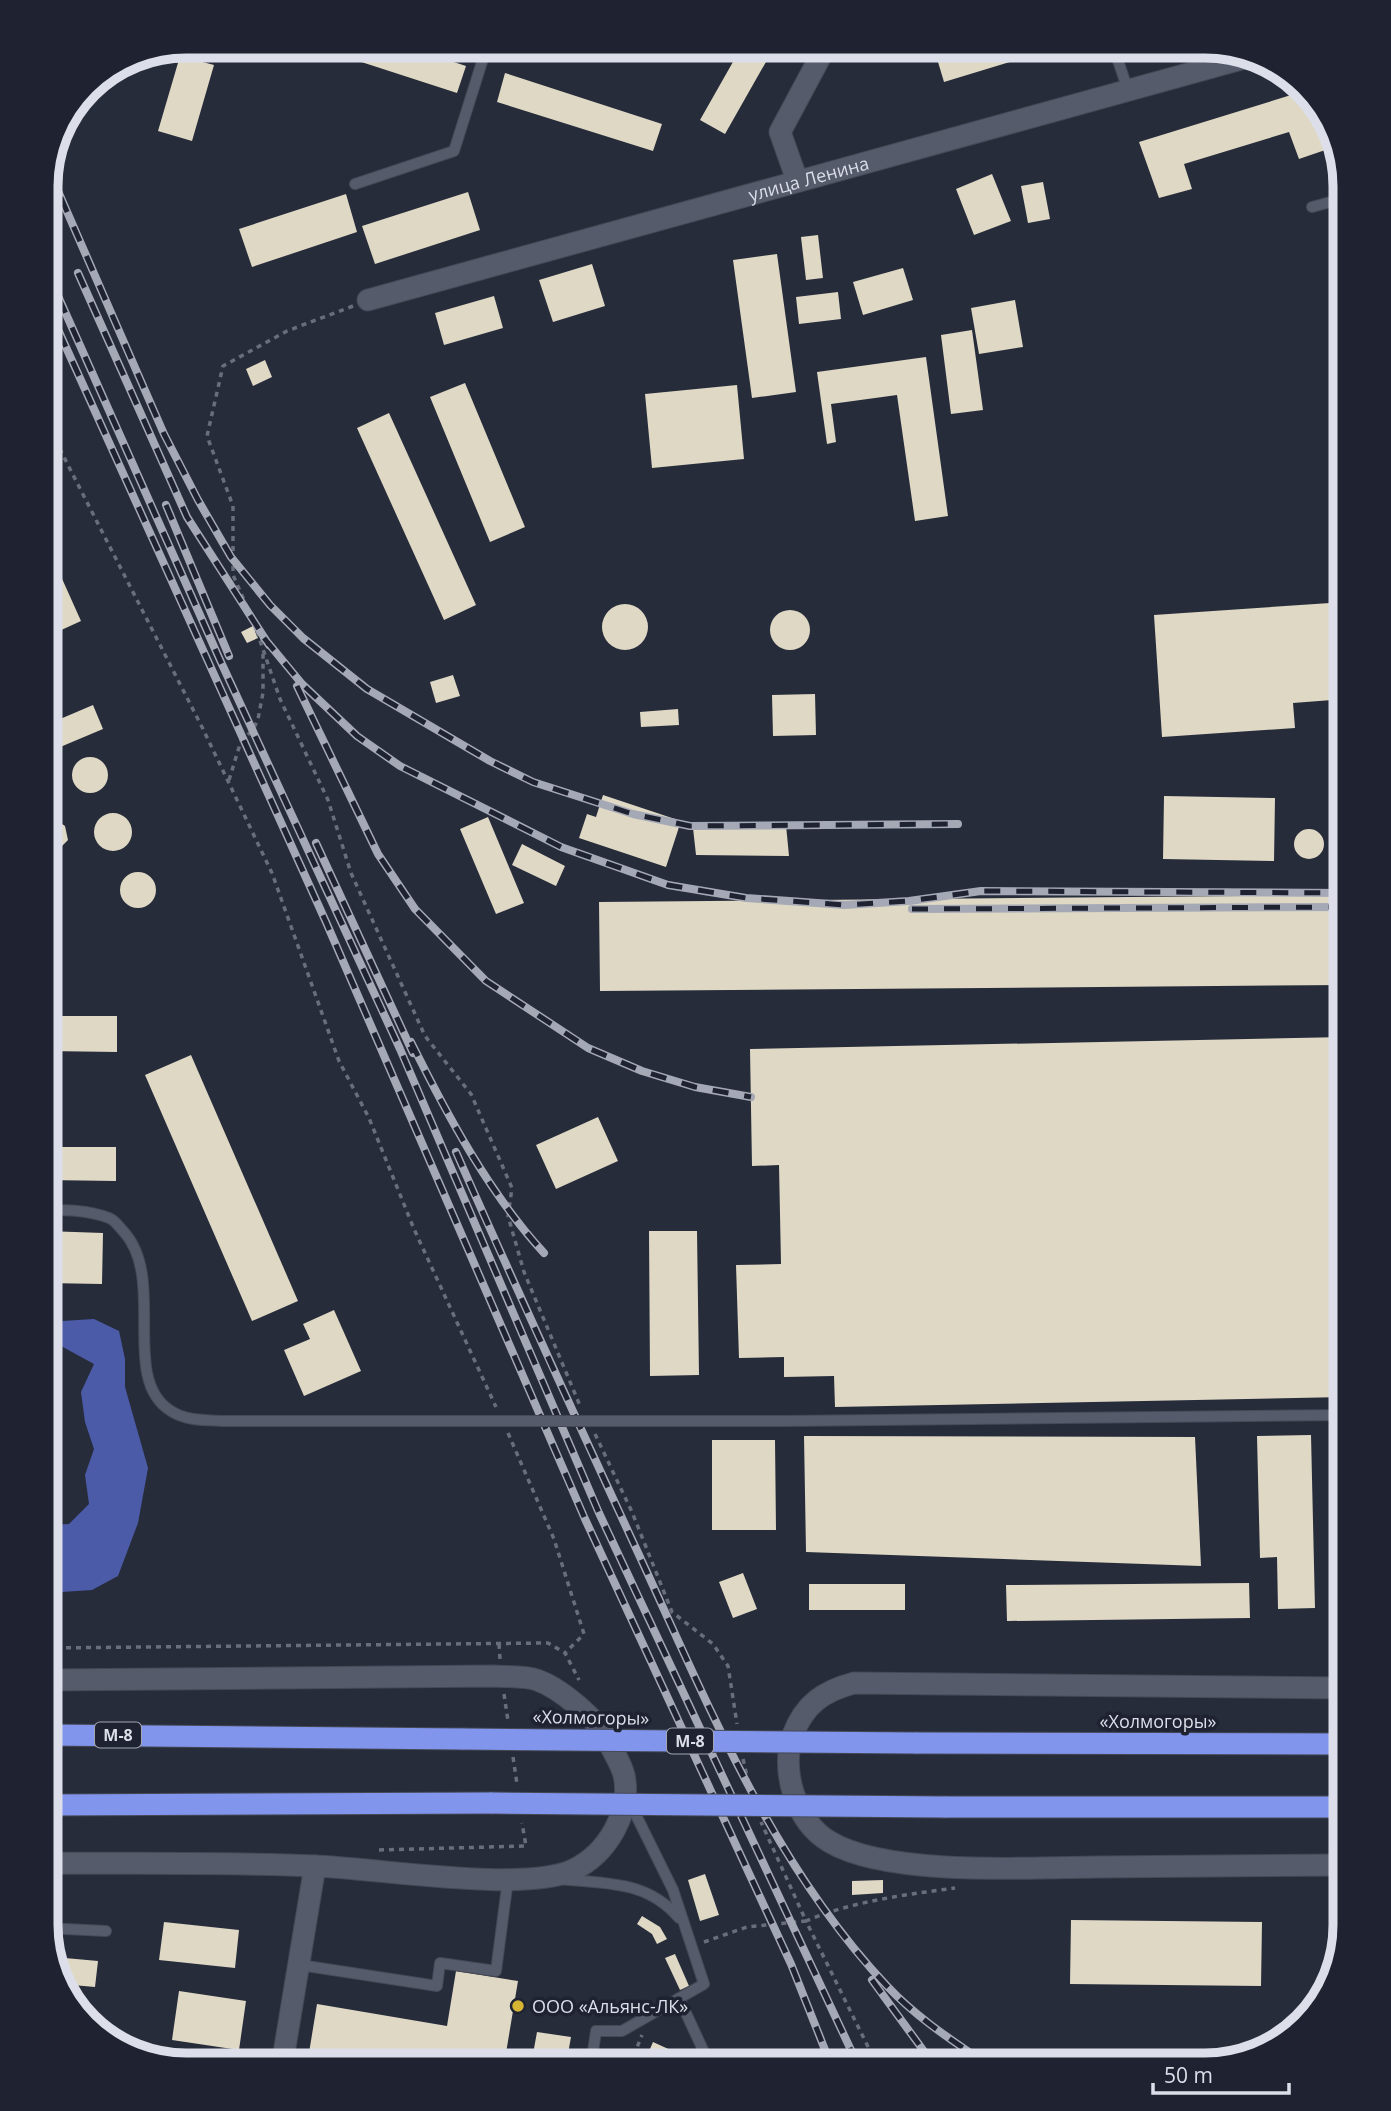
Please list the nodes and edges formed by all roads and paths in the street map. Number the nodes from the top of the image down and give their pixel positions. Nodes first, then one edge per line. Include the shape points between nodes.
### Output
1 (482, 58) edge
2 (820, 58) edge
3 (1117, 58) edge
4 (1234, 61) edge
5 (1128, 90) junction
6 (797, 180) junction
7 (355, 184) dead end
8 (1333, 201) edge
9 (1312, 207) dead end
10 (368, 300) joint
11 (58, 446) edge
12 (262, 648) junction
13 (228, 782) junction
14 (58, 1210) edge
15 (497, 1409) dead end
16 (584, 1414) dead end
17 (1333, 1415) edge
18 (503, 1422) dead end
19 (591, 1426) dead end
20 (58, 1648) edge
21 (565, 1653) junction
22 (58, 1680) edge
23 (1333, 1688) edge
24 (583, 1690) dead end
25 (737, 1726) dead end
26 (58, 1735) edge
27 (1333, 1744) edge
28 (742, 1749) dead end
29 (751, 1794) dead end
30 (626, 1795) junction
31 (58, 1805) edge
32 (1333, 1807) edge
33 (758, 1816) dead end
34 (58, 1863) edge
35 (1333, 1865) edge
36 (315, 1866) junction
37 (550, 1878) junction
38 (508, 1879) junction
39 (962, 1887) dead end
40 (806, 1921) junction
41 (684, 1924) junction
42 (58, 1929) edge
43 (106, 1931) dead end
44 (691, 1947) junction
45 (300, 1965) junction
46 (679, 1998) junction
47 (649, 2015) junction
48 (284, 2053) edge
49 (593, 2053) edge
50 (635, 2053) edge
51 (704, 2053) edge
52 (871, 2053) edge

1 - 7 lane via 454,151
2 - 6 street via 780,132
3 - 5 lane
4 - 5 street, улица Ленина
5 - 6 street, улица Ленина
6 - 10 street, улица Ленина
8 - 9 lane
10 - 12 path via 287,331 223,366 207,436 233,506 233,575
11 - 13 path
12 - 13 path via 263,693 258,719 241,741
12 - 16 path via 280,699 328,800 351,873 425,1036 471,1094 512,1188 508,1216 524,1272
13 - 15 path via 272,873 339,1060
14 - 17 lane, bridge via 112,1219 130,1239 143,1270 146,1370 154,1395 171,1411 194,1419 785,1421
18 - 21 path via 554,1539 584,1634
19 - 25 path via 672,1612 713,1644 728,1666
20 - 21 path via 548,1643
21 - 24 path
22 - 30 street via 495,1676 537,1680 582,1709 604,1734 624,1773
23 - 35 street via 854,1683 813,1701 799,1717 788,1769 804,1816 829,1842 870,1858 1019,1868
26 - 27 highway, «Холмогоры» / М-8, bridge
28 - 29 path
30 - 37 street via 615,1830 597,1854 574,1870
30 - 41 lane via 673,1890
31 - 32 highway, bridge
33 - 40 path
34 - 36 street
36 - 38 street
36 - 45 street
37 - 38 street
37 - 41 lane via 638,1888 665,1902
38 - 45 lane via 496,1971 440,1963 437,1986
39 - 40 path via 893,1896
40 - 44 path via 747,1927
40 - 52 path
41 - 44 lane
42 - 43 lane
44 - 46 lane via 704,1984
45 - 48 street
46 - 47 lane
46 - 51 lane
47 - 49 lane via 622,2031 596,2031
47 - 50 path

